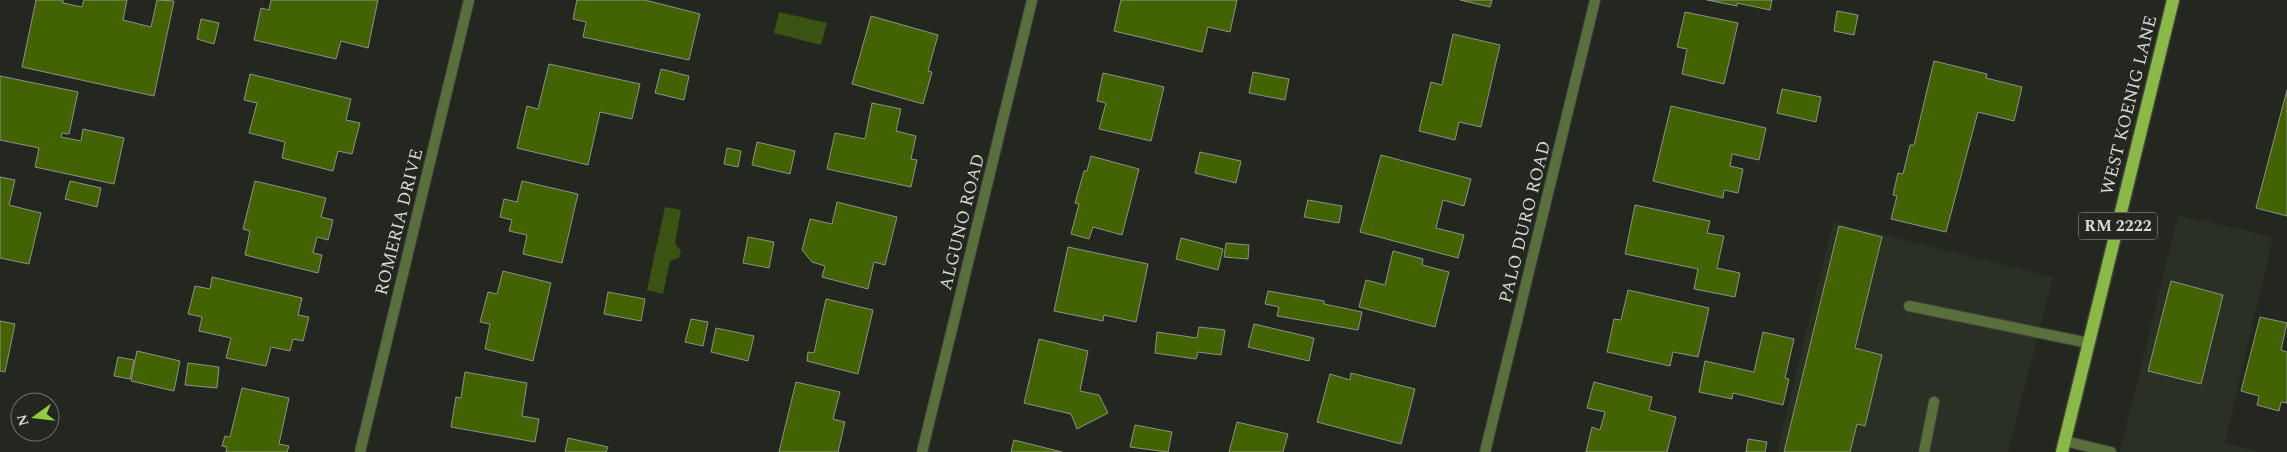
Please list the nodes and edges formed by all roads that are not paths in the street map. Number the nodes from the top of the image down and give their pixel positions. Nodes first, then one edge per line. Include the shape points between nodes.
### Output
1 (469, 0) edge
2 (1032, 0) edge
3 (1595, 0) edge
4 (2173, 0) edge
5 (1909, 306) dead end
6 (2089, 343) junction
7 (1934, 402) dead end
8 (2064, 446) edge
9 (360, 452) edge
10 (922, 452) edge
11 (1486, 452) edge
12 (1924, 452) edge
13 (2111, 452) edge

1 - 9 street, ROMERIA DRIVE
2 - 10 street, ALGUNO ROAD
3 - 11 street, PALO DURO ROAD
4 - 6 main road, WEST KOENIG LANE / RM 2222
5 - 6 street
6 - 8 main road, WEST KOENIG LANE / RM 2222
7 - 12 street
8 - 13 street

